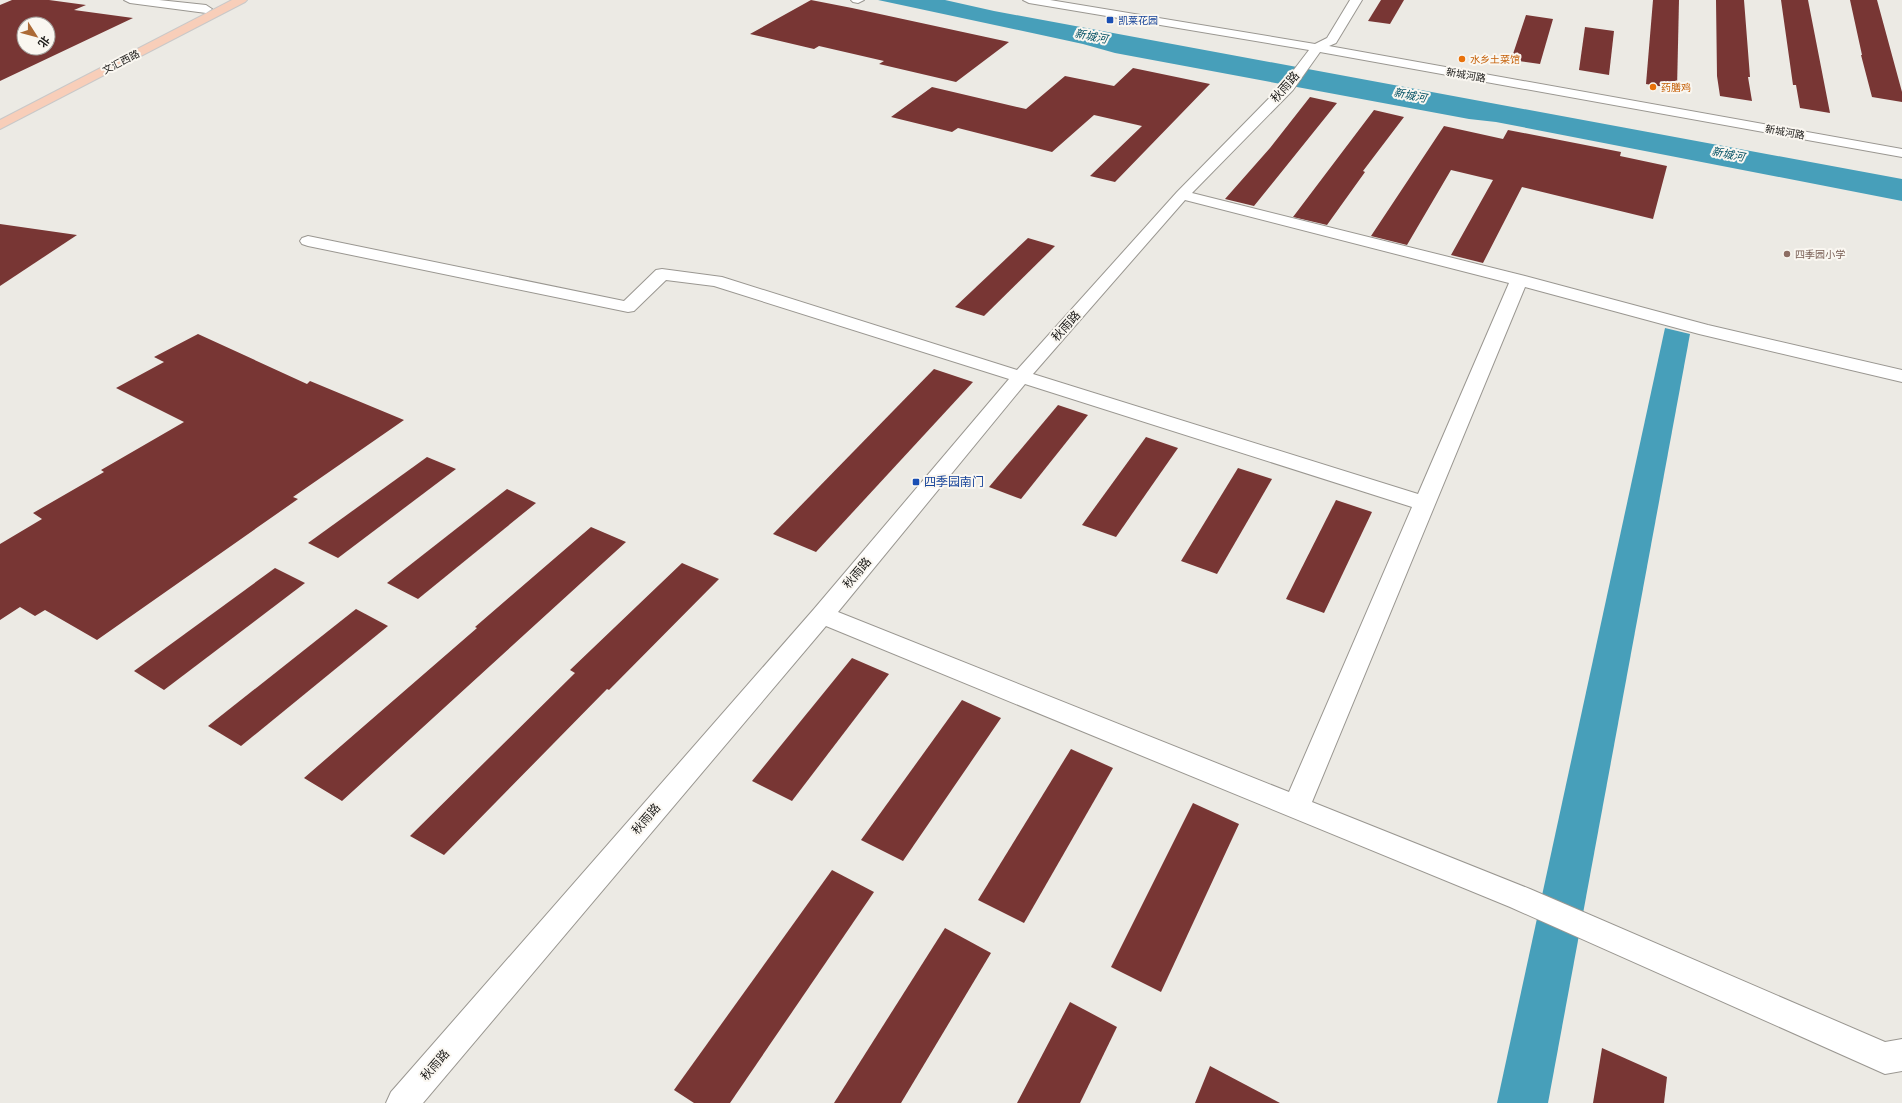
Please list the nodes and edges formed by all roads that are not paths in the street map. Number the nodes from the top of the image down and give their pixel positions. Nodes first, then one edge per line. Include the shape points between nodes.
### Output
1 (130, 0) edge
2 (223, 0) edge
3 (241, 0) edge
4 (1029, 0) edge
5 (1356, 0) edge
6 (206, 9) junction
7 (1322, 31) dead end
8 (1317, 48) junction
9 (0, 112) edge
10 (0, 125) edge
11 (1902, 153) edge
12 (1182, 195) junction
13 (308, 241) dead end
14 (1519, 280) junction
15 (1902, 376) edge
16 (1020, 378) junction
17 (1425, 504) junction
18 (822, 615) junction
19 (1296, 806) junction
20 (1902, 1055) edge
21 (402, 1103) edge

1 - 6 street
2 - 6 main road, 文汇西路
3 - 10 main road, 文汇西路
4 - 8 street, 新城河路
5 - 8 street via 1332,40
6 - 9 main road, 文汇西路
7 - 8 street via 1318,37
8 - 11 street, 新城河路
8 - 12 street, 秋雨路 via 1288,87
12 - 14 street
12 - 16 street, 秋雨路
13 - 16 street via 628,307 662,274 716,281
14 - 15 street via 1704,330
14 - 17 street
16 - 17 street
16 - 18 street, 秋雨路
17 - 19 street
18 - 19 street
18 - 21 street, 秋雨路
19 - 20 street via 1520,898 1885,1058

